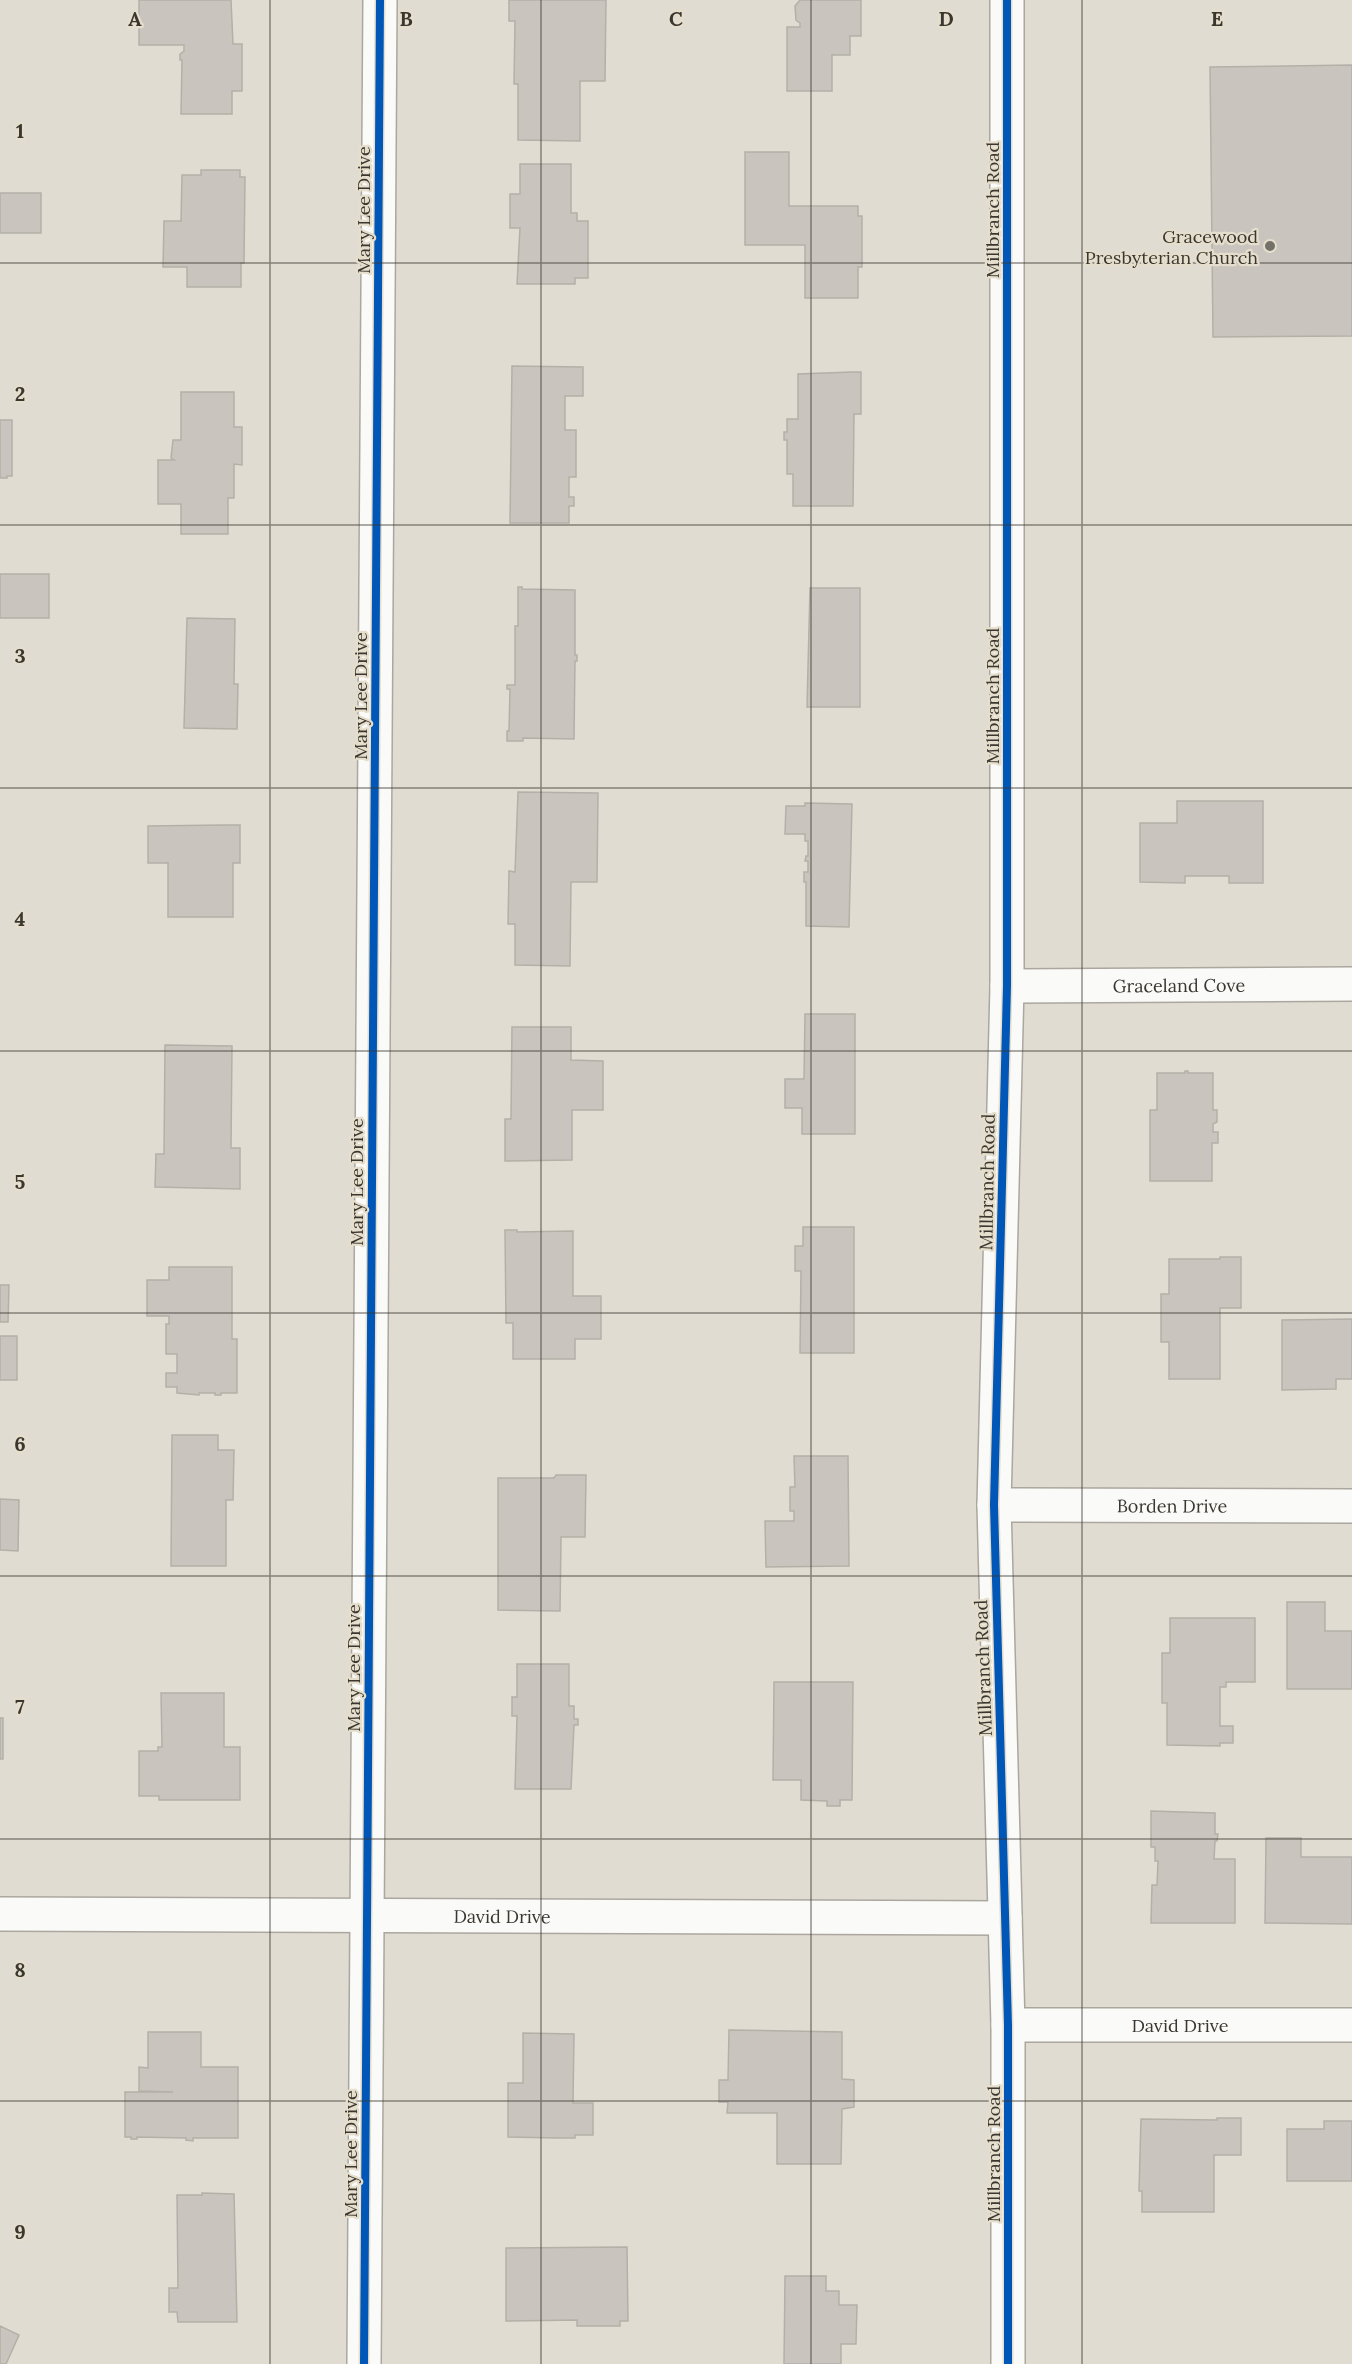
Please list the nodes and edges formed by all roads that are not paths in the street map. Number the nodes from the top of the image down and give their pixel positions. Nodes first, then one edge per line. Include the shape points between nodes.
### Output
1 (380, 0) edge
2 (1007, 0) edge
3 (1352, 984) edge
4 (1006, 986) junction
5 (994, 1506) junction
6 (1352, 1506) edge
7 (0, 1914) edge
8 (366, 1917) junction
9 (1005, 1918) junction
10 (1008, 2025) junction
11 (1352, 2025) edge
12 (364, 2364) edge
13 (1008, 2364) edge

1 - 8 street, Mary Lee Drive
2 - 4 street, Millbranch Road
3 - 4 street, Graceland Cove
4 - 5 street, Millbranch Road
5 - 6 street, Borden Drive
5 - 9 street, Millbranch Road
7 - 8 street, David Drive
8 - 9 street, David Drive
8 - 12 street, Mary Lee Drive
9 - 10 street, Millbranch Road
10 - 11 street, David Drive
10 - 13 street, Millbranch Road

